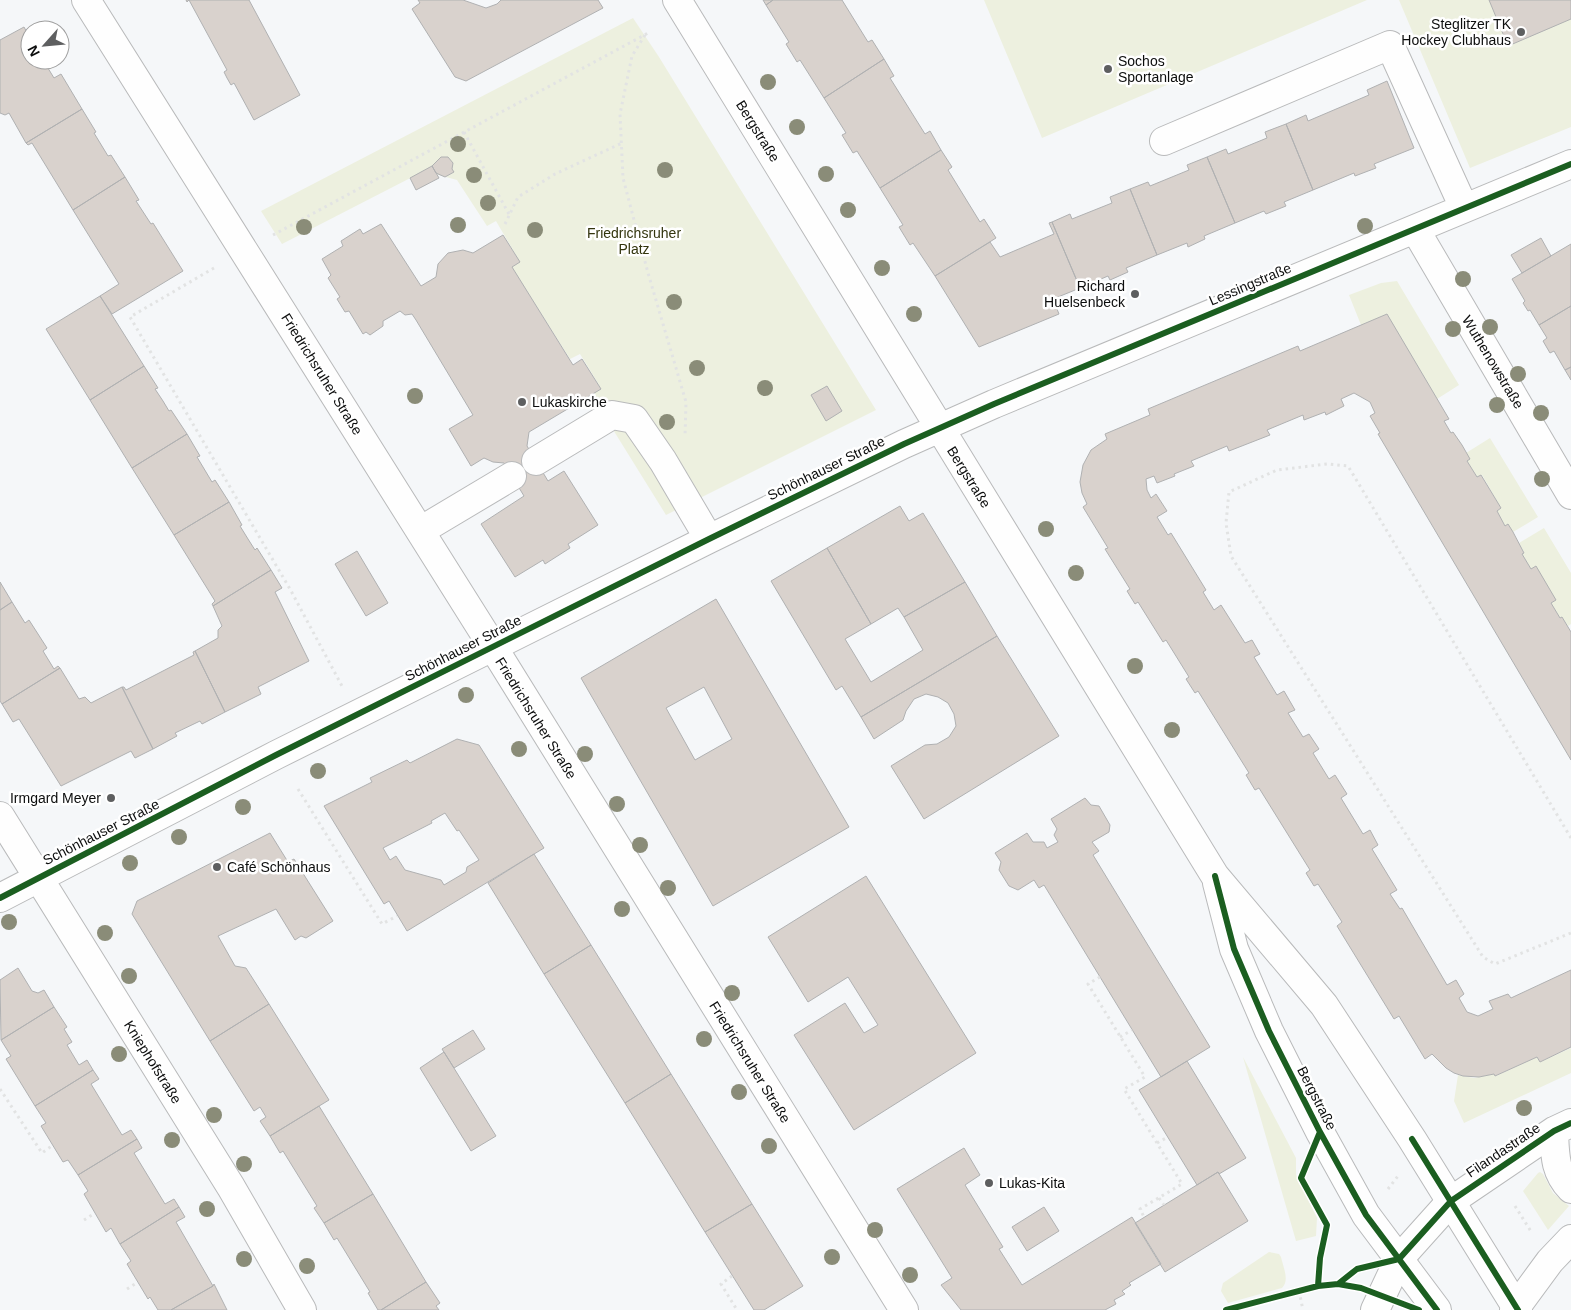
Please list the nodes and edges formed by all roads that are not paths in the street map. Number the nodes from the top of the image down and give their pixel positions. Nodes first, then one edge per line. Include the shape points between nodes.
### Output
1 (86, 0) edge
2 (677, 0) edge
3 (1164, 141) dead end
4 (1571, 164) edge
5 (1464, 208) junction
6 (1415, 229) junction
7 (940, 428) junction
8 (536, 461) dead end
9 (512, 476) dead end
10 (1571, 495) edge
11 (420, 532) junction
12 (709, 539) junction
13 (492, 647) junction
14 (0, 816) edge
15 (1215, 876) junction
16 (39, 878) junction
17 (0, 898) edge
18 (1563, 1127) edge
19 (1571, 1189) edge
20 (1451, 1201) junction
21 (1571, 1239) edge
22 (1399, 1259) junction
23 (1516, 1309) edge
24 (302, 1310) edge
25 (904, 1310) edge
26 (1376, 1310) edge
27 (1437, 1310) edge

1 - 11 street, Friedrichsruher Straße
2 - 7 street, Bergstraße
3 - 5 street via 1390,45
4 - 5 street, Lessingstraße
5 - 6 street, Lessingstraße
6 - 7 street, Lessingstraße
6 - 10 street, Wuthenowstraße
7 - 12 street, Schönhauser Straße
7 - 15 street, Bergstraße
8 - 12 street via 612,415 634,419
9 - 11 street
11 - 13 street, Friedrichsruher Straße
12 - 13 street, Schönhauser Straße
13 - 16 street, Schönhauser Straße
13 - 25 street, Friedrichsruher Straße
14 - 16 street, Kniephofstraße
15 - 20 street, Bergstraße via 1324,1005
15 - 22 street, Bergstraße via 1234,949 1269,1031 1366,1216
16 - 17 street, Schönhauser Straße
16 - 24 street, Kniephofstraße via 231,1187
18 - 19 street via 1555,1160 1563,1180
18 - 20 street, Filandastraße
20 - 22 street, Filandastraße
20 - 23 street, Bergstraße
21 - 23 street
22 - 26 street, Filandastraße
22 - 27 street, Bergstraße

